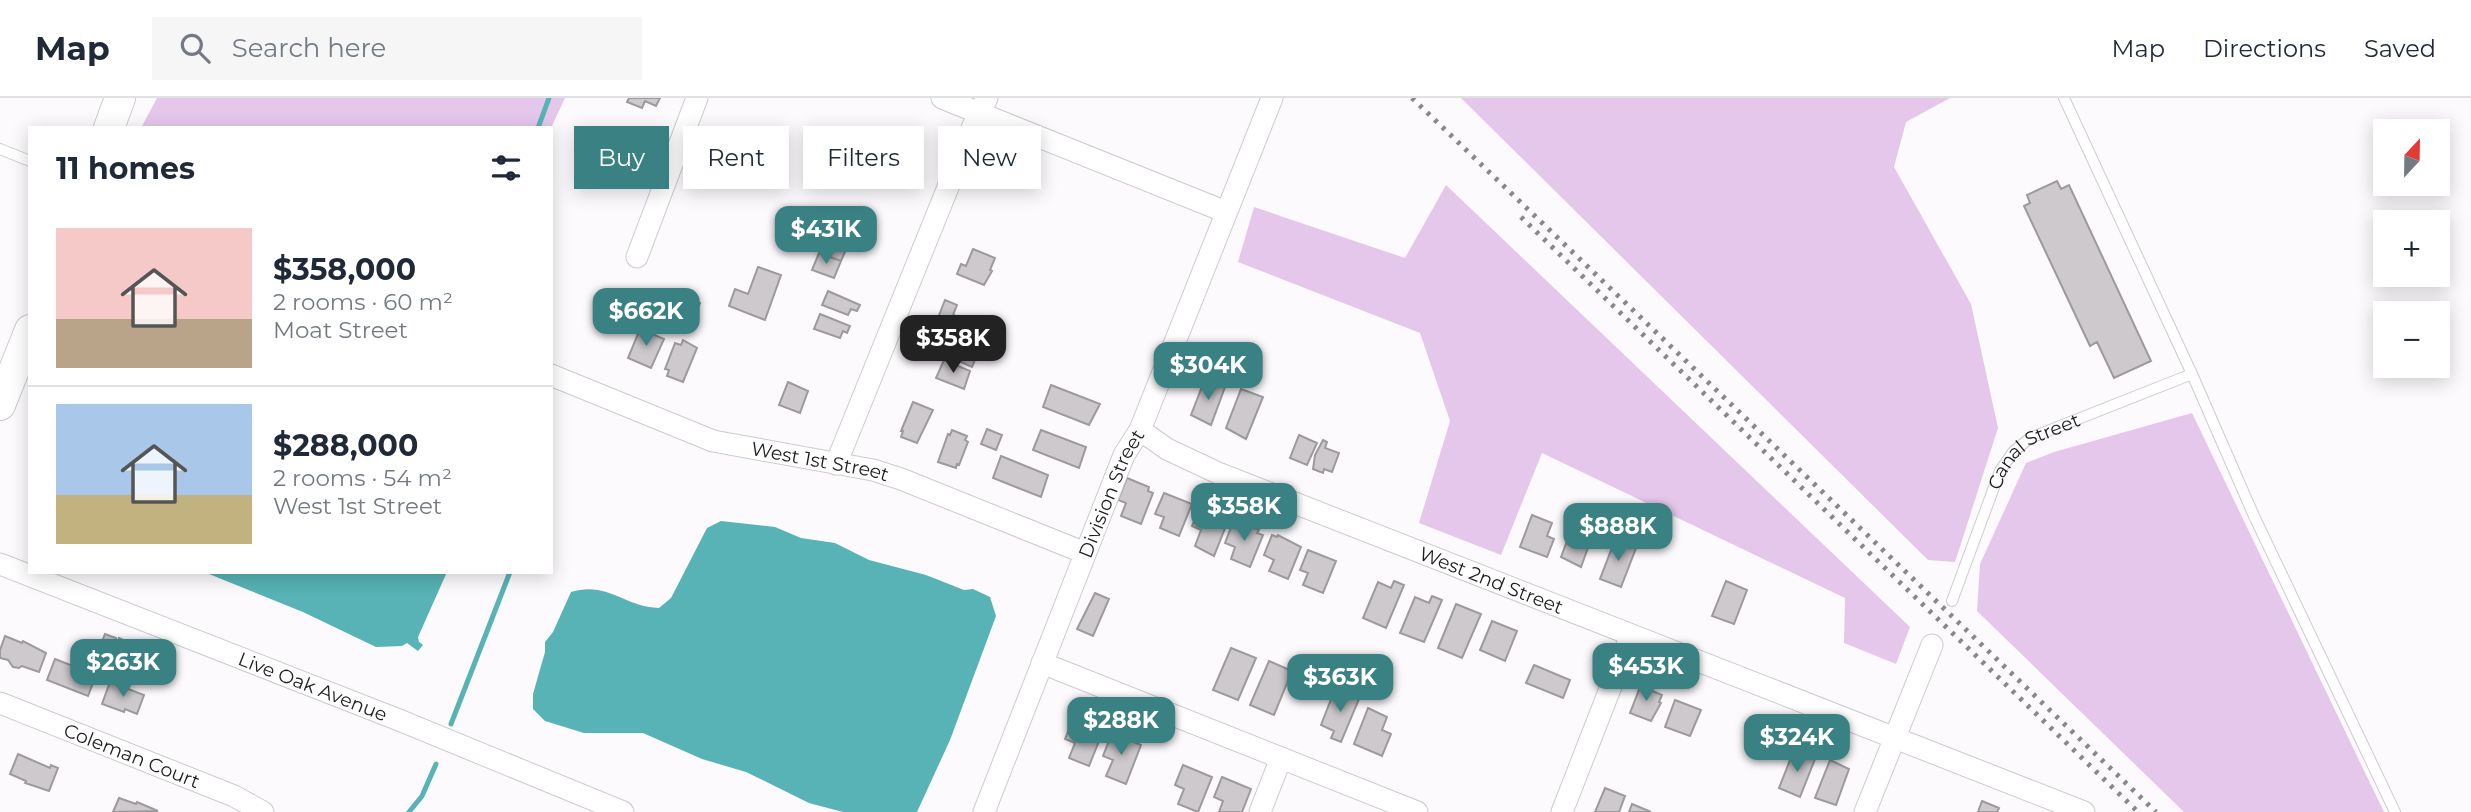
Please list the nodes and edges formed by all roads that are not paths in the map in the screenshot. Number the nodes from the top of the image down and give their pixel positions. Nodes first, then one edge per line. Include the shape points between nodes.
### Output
1 (120, 98) edge
2 (697, 98) edge
3 (942, 98) edge
4 (1272, 98) edge
5 (2064, 98) edge
6 (984, 106) edge
7 (110, 126) edge
8 (0, 149) edge
9 (28, 160) edge
10 (1226, 212) junction
11 (636, 257) dead end
12 (28, 335) edge
13 (2192, 374) junction
14 (553, 376) edge
15 (0, 405) edge
16 (1140, 430) junction
17 (836, 464) junction
18 (1085, 553) junction
19 (0, 564) edge
20 (1952, 601) dead end
21 (1631, 635) junction
22 (1932, 645) dead end
23 (1042, 663) junction
24 (0, 703) edge
25 (1894, 739) junction
26 (1281, 758) junction
27 (263, 812) edge
28 (623, 812) edge
29 (984, 812) edge
30 (1260, 812) edge
31 (1417, 812) edge
32 (1562, 812) edge
33 (1865, 812) edge
34 (2084, 812) edge
35 (2395, 812) edge

1 - 7 street
2 - 11 street
3 - 6 street
4 - 10 street, Division Street
5 - 13 lane
6 - 10 street
6 - 17 street
8 - 9 lane
10 - 16 street, Division Street
12 - 15 street
13 - 20 lane, Canal Street via 2040,433 2012,452 2000,471
13 - 35 lane
14 - 17 street, West 1st Street via 713,440
16 - 18 street, Division Street via 1124,455
16 - 21 street, West 2nd Street via 1167,450 1218,473
17 - 18 street, West 1st Street via 901,479
18 - 23 street, Division Street
19 - 28 street, Live Oak Avenue
21 - 25 street, West 2nd Street
21 - 32 street
22 - 25 street
23 - 26 street
23 - 29 street, Division Street
24 - 27 street, Coleman Court via 234,796
25 - 33 street
25 - 34 street, West 2nd Street
26 - 30 street
26 - 31 street

